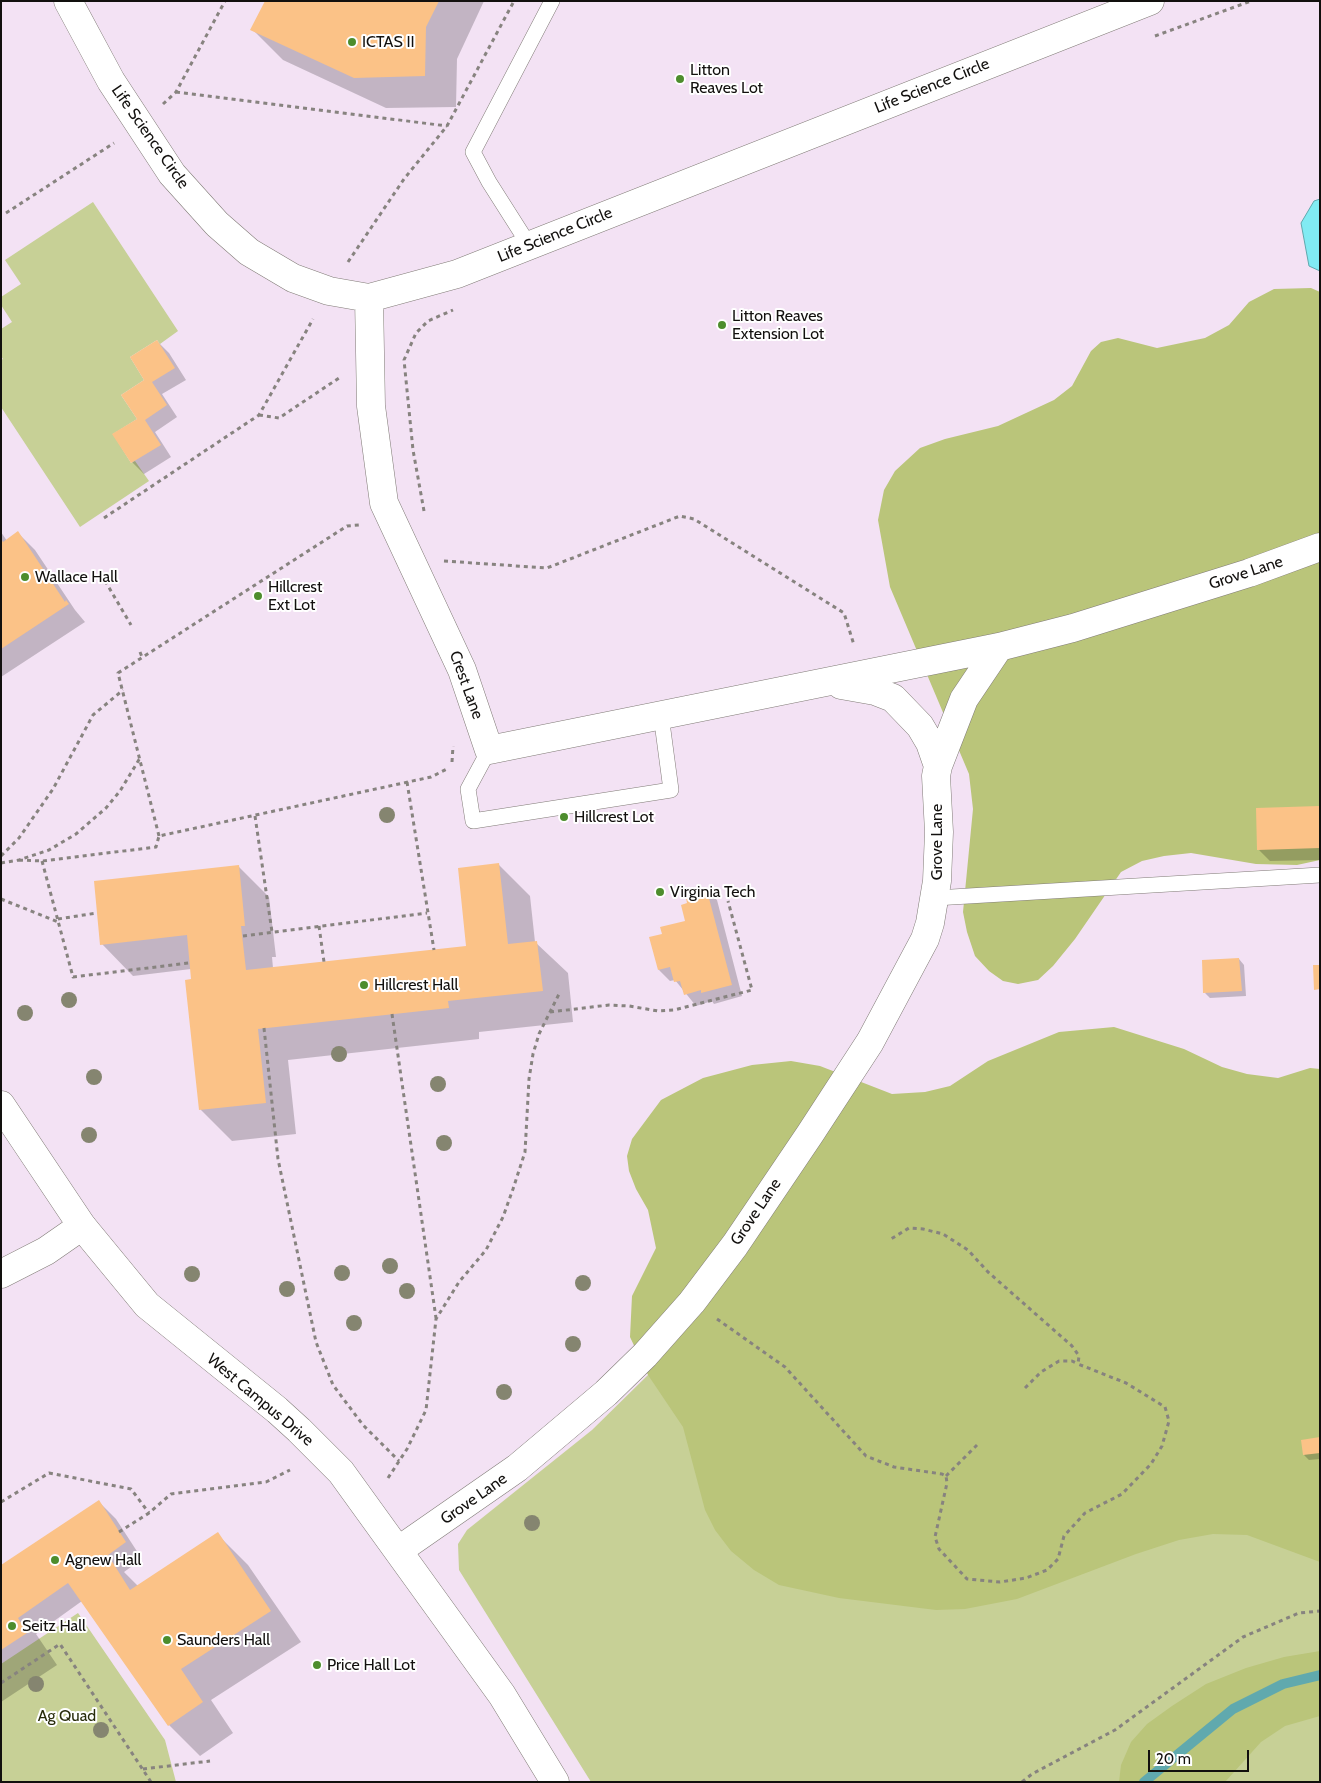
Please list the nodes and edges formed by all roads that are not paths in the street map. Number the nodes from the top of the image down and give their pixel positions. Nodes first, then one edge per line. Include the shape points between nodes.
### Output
1 (68, 1) edge
2 (552, 1) edge
3 (1150, 1) edge
4 (529, 245) junction
5 (368, 298) junction
6 (1320, 547) edge
7 (998, 647) junction
8 (820, 683) junction
9 (661, 715) junction
10 (489, 750) junction
11 (938, 766) junction
12 (1320, 875) edge
13 (935, 898) junction
14 (1, 1106) edge
15 (82, 1226) junction
16 (1, 1274) edge
17 (399, 1550) junction
18 (555, 1782) edge

1 - 5 street, Life Science Circle via 112,81 172,174 217,224 249,252 293,278 329,291
2 - 4 lane via 473,152
3 - 4 street, Life Science Circle
4 - 5 street, Life Science Circle via 457,274
5 - 10 street, Crest Lane via 371,406 384,503 462,670
6 - 7 street, Grove Lane via 1249,573 1073,628
7 - 8 street, Grove Lane
7 - 11 street, Grove Lane via 964,699
8 - 9 street
8 - 11 street, Grove Lane via 858,686 893,698 920,726 930,742
9 - 10 street
9 - 10 lane via 670,790 473,821 468,789
11 - 13 street, Grove Lane
12 - 13 lane
13 - 17 street, Grove Lane via 925,939 870,1042 735,1245 692,1302 645,1354 565,1429 517,1468
14 - 15 street, West Campus Drive
15 - 16 street via 46,1251
15 - 17 street, West Campus Drive via 147,1305 299,1430 341,1472
17 - 18 street, West Campus Drive via 502,1695

